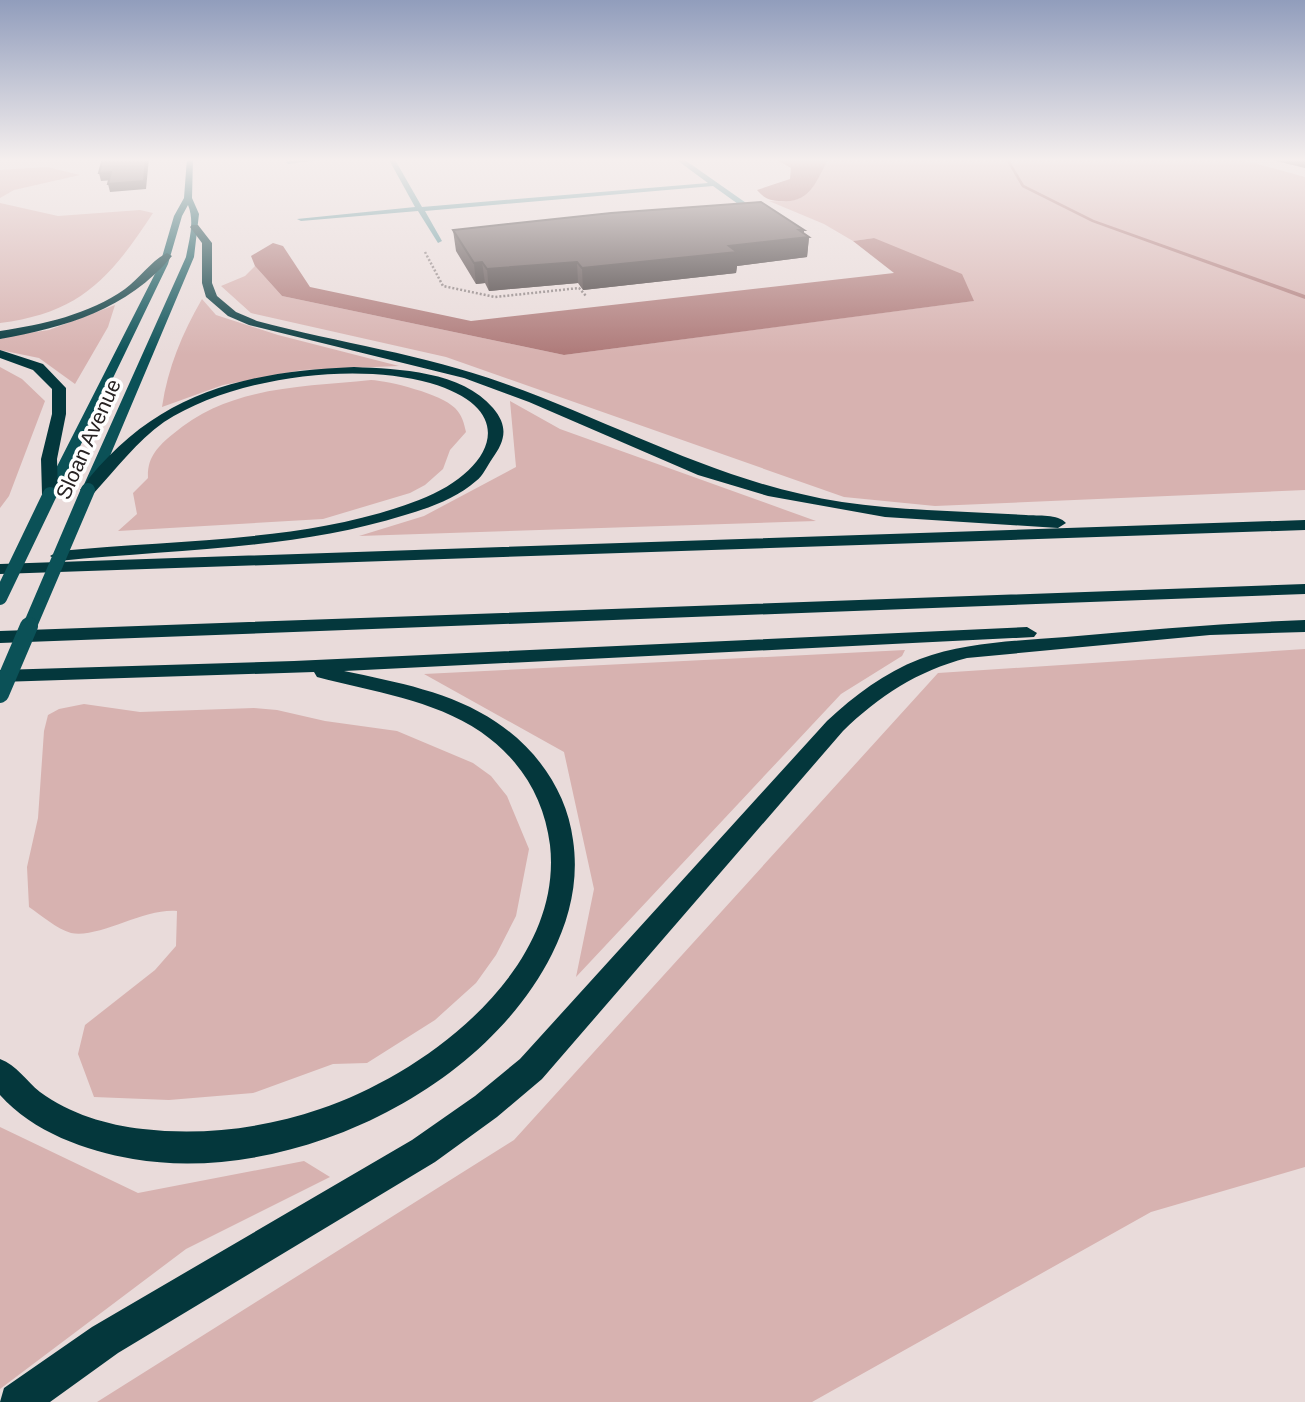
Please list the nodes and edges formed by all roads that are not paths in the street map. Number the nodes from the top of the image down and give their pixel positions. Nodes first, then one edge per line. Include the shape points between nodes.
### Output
1 (176, 223) edge
2 (195, 223) edge
3 (429, 223) edge
4 (195, 227) junction
5 (438, 241) dead end
6 (167, 256) junction
7 (0, 335) edge
8 (0, 354) edge
9 (88, 490) junction
10 (50, 494) junction
11 (1305, 525) edge
12 (1119, 531) junction
13 (0, 567) edge
14 (1305, 589) edge
15 (0, 598) edge
16 (1305, 626) edge
17 (1208, 630) junction
18 (0, 638) edge
19 (295, 667) junction
20 (0, 676) edge
21 (0, 695) edge
22 (0, 1073) edge
23 (18, 1402) edge

1 - 6 main road, Sloan Avenue
2 - 4 main road, Sloan Avenue
3 - 5 street
4 - 9 main road, Sloan Avenue via 190,257
4 - 12 highway via 207,243 207,282 212,297 232,314 473,377 732,481 801,499 883,512 1025,518
6 - 7 highway via 134,287 107,304 52,324
6 - 10 main road, Sloan Avenue
8 - 10 highway via 38,367 59,388 59,414 49,459
9 - 13 highway via 143,432 168,414 219,392 294,375 374,371 432,380 479,401 496,427 497,441 490,456 469,478 435,499 385,519 280,536 103,549
9 - 21 main road, Sloan Avenue, bridge
10 - 15 main road, Sloan Avenue, bridge
11 - 12 highway
12 - 13 highway
14 - 18 highway
16 - 17 highway
17 - 19 highway via 1084,631
17 - 23 highway via 966,652 883,684 835,726 531,1069 496,1101 453,1133 105,1340
19 - 20 highway
19 - 22 highway via 419,695 447,706 501,736 539,776 561,824 564,867 548,932 514,991 460,1046 400,1088 329,1121 253,1142 177,1148 106,1139 46,1114

